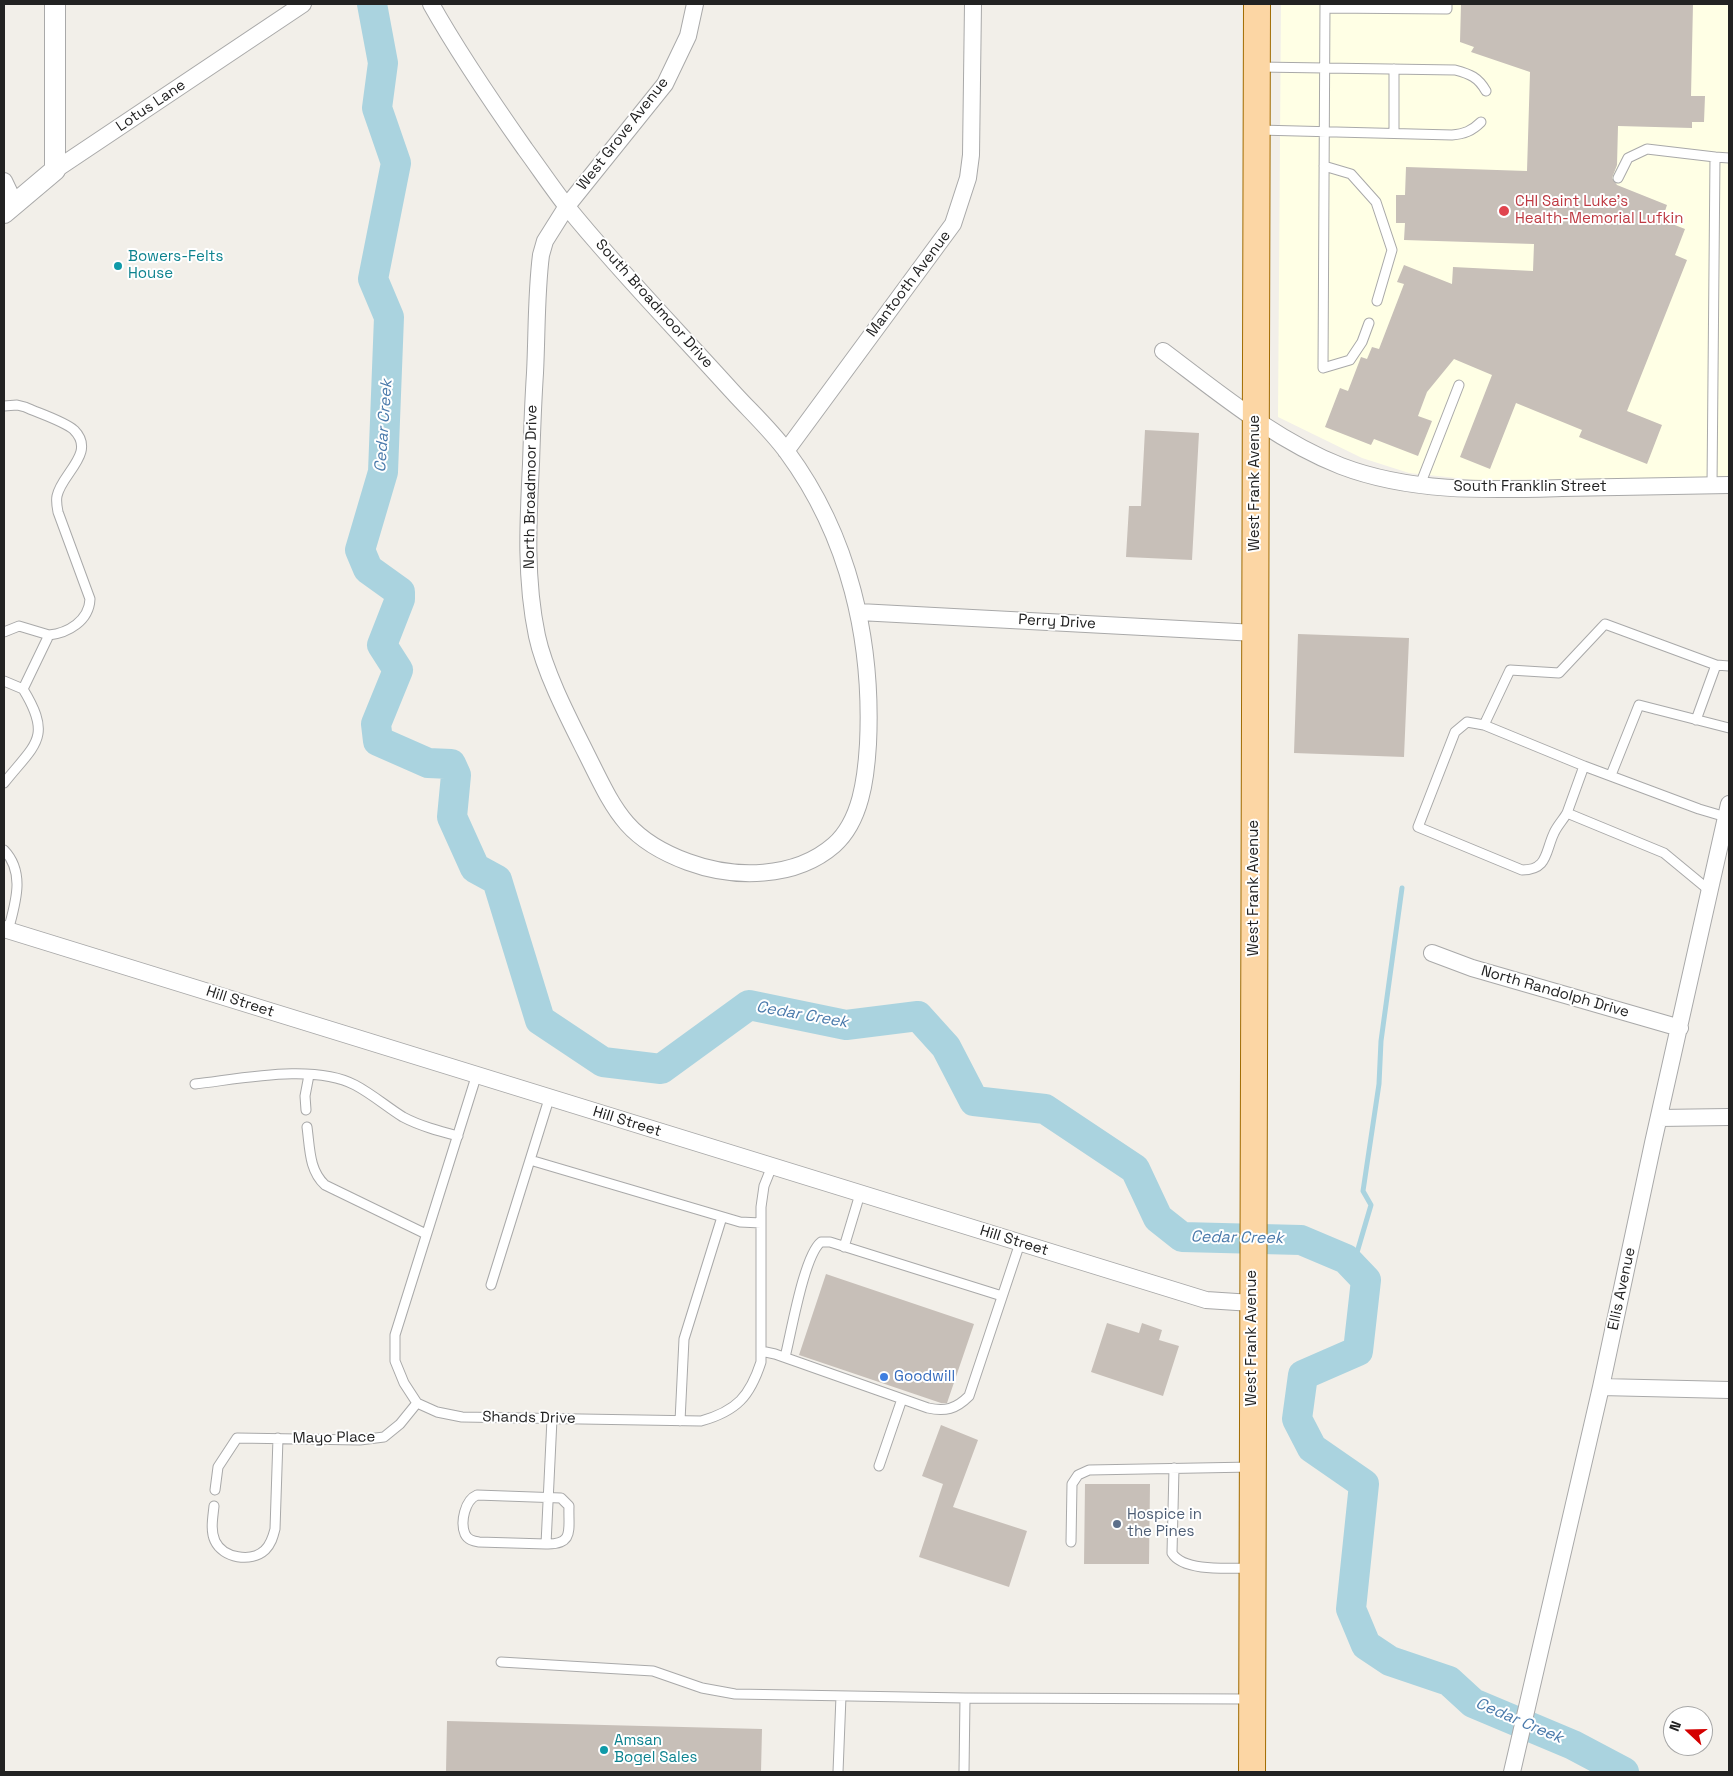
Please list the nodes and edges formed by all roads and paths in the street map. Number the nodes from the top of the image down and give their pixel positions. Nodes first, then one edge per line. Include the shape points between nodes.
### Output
1 (55, 4) edge
2 (303, 4) edge
3 (431, 4) edge
4 (694, 4) edge
5 (974, 4) edge
6 (1257, 4) edge
7 (1447, 4) edge
8 (1325, 6) edge
9 (1256, 67) junction
10 (1325, 68) junction
11 (1394, 69) junction
12 (1486, 91) dead end
13 (1481, 122) dead end
14 (1256, 130) junction
15 (1324, 132) junction
16 (1394, 133) junction
17 (1715, 157) junction
18 (1729, 158) edge
19 (1324, 166) junction
20 (55, 170) junction
21 (1618, 178) dead end
22 (4, 181) edge
23 (567, 206) junction
24 (9, 209) edge
25 (1377, 301) dead end
26 (1369, 323) dead end
27 (1163, 351) dead end
28 (1459, 385) dead end
29 (4, 406) edge
30 (1255, 420) junction
31 (786, 451) junction
32 (1420, 485) junction
33 (1712, 485) junction
34 (1729, 485) edge
35 (859, 612) junction
36 (4, 632) edge
37 (1256, 633) junction
38 (49, 635) junction
39 (1716, 665) junction
40 (1729, 666) edge
41 (4, 681) edge
42 (23, 690) junction
43 (1696, 720) junction
44 (1484, 725) junction
45 (1729, 728) edge
46 (1584, 766) junction
47 (1611, 775) junction
48 (4, 783) edge
49 (1567, 813) junction
50 (1727, 822) edge
51 (4, 850) edge
52 (1710, 891) junction
53 (6, 930) edge
54 (1432, 953) dead end
55 (1680, 1028) junction
56 (309, 1075) junction
57 (476, 1077) junction
58 (195, 1084) dead end
59 (549, 1099) junction
60 (306, 1110) dead end
61 (1729, 1117) edge
62 (1659, 1118) junction
63 (307, 1127) dead end
64 (458, 1136) junction
65 (530, 1160) junction
66 (772, 1166) junction
67 (860, 1194) junction
68 (722, 1217) junction
69 (761, 1223) junction
70 (426, 1234) junction
71 (1020, 1242) junction
72 (844, 1247) junction
73 (491, 1285) dead end
74 (1002, 1296) junction
75 (1252, 1303) junction
76 (761, 1351) junction
77 (785, 1357) junction
78 (1601, 1387) junction
79 (1729, 1390) edge
80 (902, 1399) junction
81 (417, 1403) junction
82 (552, 1419) junction
83 (680, 1421) junction
84 (278, 1438) junction
85 (879, 1466) dead end
86 (1252, 1467) junction
87 (1174, 1468) junction
88 (215, 1490) dead end
89 (548, 1498) junction
90 (214, 1506) dead end
91 (1071, 1542) dead end
92 (546, 1544) junction
93 (1252, 1568) junction
94 (501, 1662) dead end
95 (842, 1696) junction
96 (965, 1698) junction
97 (1252, 1699) junction
98 (1514, 1765) edge
99 (838, 1772) edge
100 (964, 1772) edge
101 (1252, 1772) edge

1 - 20 street
2 - 20 street, Lotus Lane
3 - 23 street, South Broadmoor Drive via 506,122
4 - 23 street, West Grove Avenue via 688,36 664,84
5 - 31 street, Mantooth Avenue via 971,155 968,178 954,224
6 - 9 main road, West Frank Avenue
7 - 8 lane via 1447,9
8 - 10 lane
9 - 10 lane
9 - 14 main road, West Frank Avenue
10 - 11 lane
10 - 15 lane
11 - 12 lane via 1456,70 1472,74
11 - 16 lane
13 - 16 lane via 1463,134
14 - 15 lane
14 - 30 main road, West Frank Avenue
15 - 16 lane
15 - 19 lane
17 - 18 lane
17 - 21 lane via 1647,148 1628,158
17 - 33 lane
19 - 25 lane via 1351,174 1376,202 1392,250
19 - 26 lane via 1322,368 1350,360
20 - 24 street, Lotus Lane
22 - 24 street
23 - 31 street, South Broadmoor Drive
23 - 35 street, North Broadmoor Drive via 545,241 539,274 527,526 529,585 538,640 551,674 568,717 620,817 649,845 675,858 716,871 740,874 789,867 808,863 832,847 852,820 862,791 867,756 868,699
27 - 30 street, South Franklin Street
28 - 32 lane
29 - 38 lane via 25,407 68,426 80,442 80,455 57,495 57,502 87,586 90,607 68,632
30 - 32 street, South Franklin Street via 1342,466
30 - 37 main road, West Frank Avenue
31 - 35 street, South Broadmoor Drive via 816,499 841,549
32 - 33 street, South Franklin Street via 1468,490
33 - 34 street, South Franklin Street
35 - 37 street, Perry Drive
36 - 38 lane via 19,626
37 - 75 main road, West Frank Avenue
38 - 42 lane
39 - 40 lane
39 - 43 lane
39 - 44 lane via 1605,624 1559,673 1510,670
41 - 42 lane
42 - 48 lane via 39,720 39,736
43 - 45 lane
43 - 47 lane via 1639,705
44 - 46 lane
44 - 49 lane via 1467,722 1455,732 1418,827 1522,870 1533,870 1543,862 1554,832
46 - 47 lane
46 - 49 lane
47 - 50 lane
49 - 52 lane via 1664,853
50 - 52 street, Ellis Avenue
51 - 53 lane via 15,869 18,885
52 - 55 street, Ellis Avenue
53 - 57 street, Hill Street
54 - 55 street, North Randolph Drive via 1472,968
55 - 62 street, Ellis Avenue
56 - 58 lane via 267,1075
56 - 60 lane
56 - 64 lane via 354,1084 404,1117
57 - 59 street, Hill Street
57 - 64 lane
59 - 65 lane
59 - 66 street, Hill Street
61 - 62 street
62 - 78 street, Ellis Avenue
63 - 70 lane via 311,1161 318,1178 325,1185
64 - 70 lane
65 - 68 lane
65 - 73 lane
66 - 67 street, Hill Street
66 - 69 lane, Shands Drive via 764,1186
67 - 71 street, Hill Street
67 - 72 lane
68 - 69 lane
68 - 83 lane via 684,1339
69 - 76 lane, Shands Drive
70 - 81 lane via 395,1335 395,1361
71 - 74 lane
71 - 75 street, Hill Street via 1206,1300
72 - 74 lane
72 - 77 lane via 824,1242 815,1249 806,1272
74 - 80 lane via 969,1396 961,1404 941,1411
75 - 86 main road, West Frank Avenue
76 - 77 lane
76 - 83 lane, Shands Drive via 755,1382 740,1404 717,1417
77 - 80 lane
78 - 79 street
78 - 98 street, Ellis Avenue
80 - 85 lane
81 - 82 lane, Shands Drive via 437,1412 462,1417
81 - 84 lane, Mayo Place via 384,1437 360,1440
82 - 83 lane, Shands Drive
82 - 89 lane
84 - 88 lane, Mayo Place via 237,1438 218,1467
84 - 90 lane via 275,1529 264,1551 249,1556 230,1556 223,1552 212,1531
86 - 87 lane
86 - 93 main road, West Frank Avenue
87 - 91 lane via 1089,1470 1078,1475 1072,1484
87 - 93 lane via 1174,1557 1198,1567
89 - 92 lane
89 - 92 lane via 561,1498 569,1506 568,1533 560,1544
89 - 92 lane via 477,1495 465,1508 464,1526 465,1534 479,1542
93 - 97 main road, West Frank Avenue
94 - 95 lane via 653,1671 702,1688 735,1694
95 - 96 lane
95 - 99 lane
96 - 97 lane
96 - 100 lane
97 - 101 main road, West Frank Avenue

